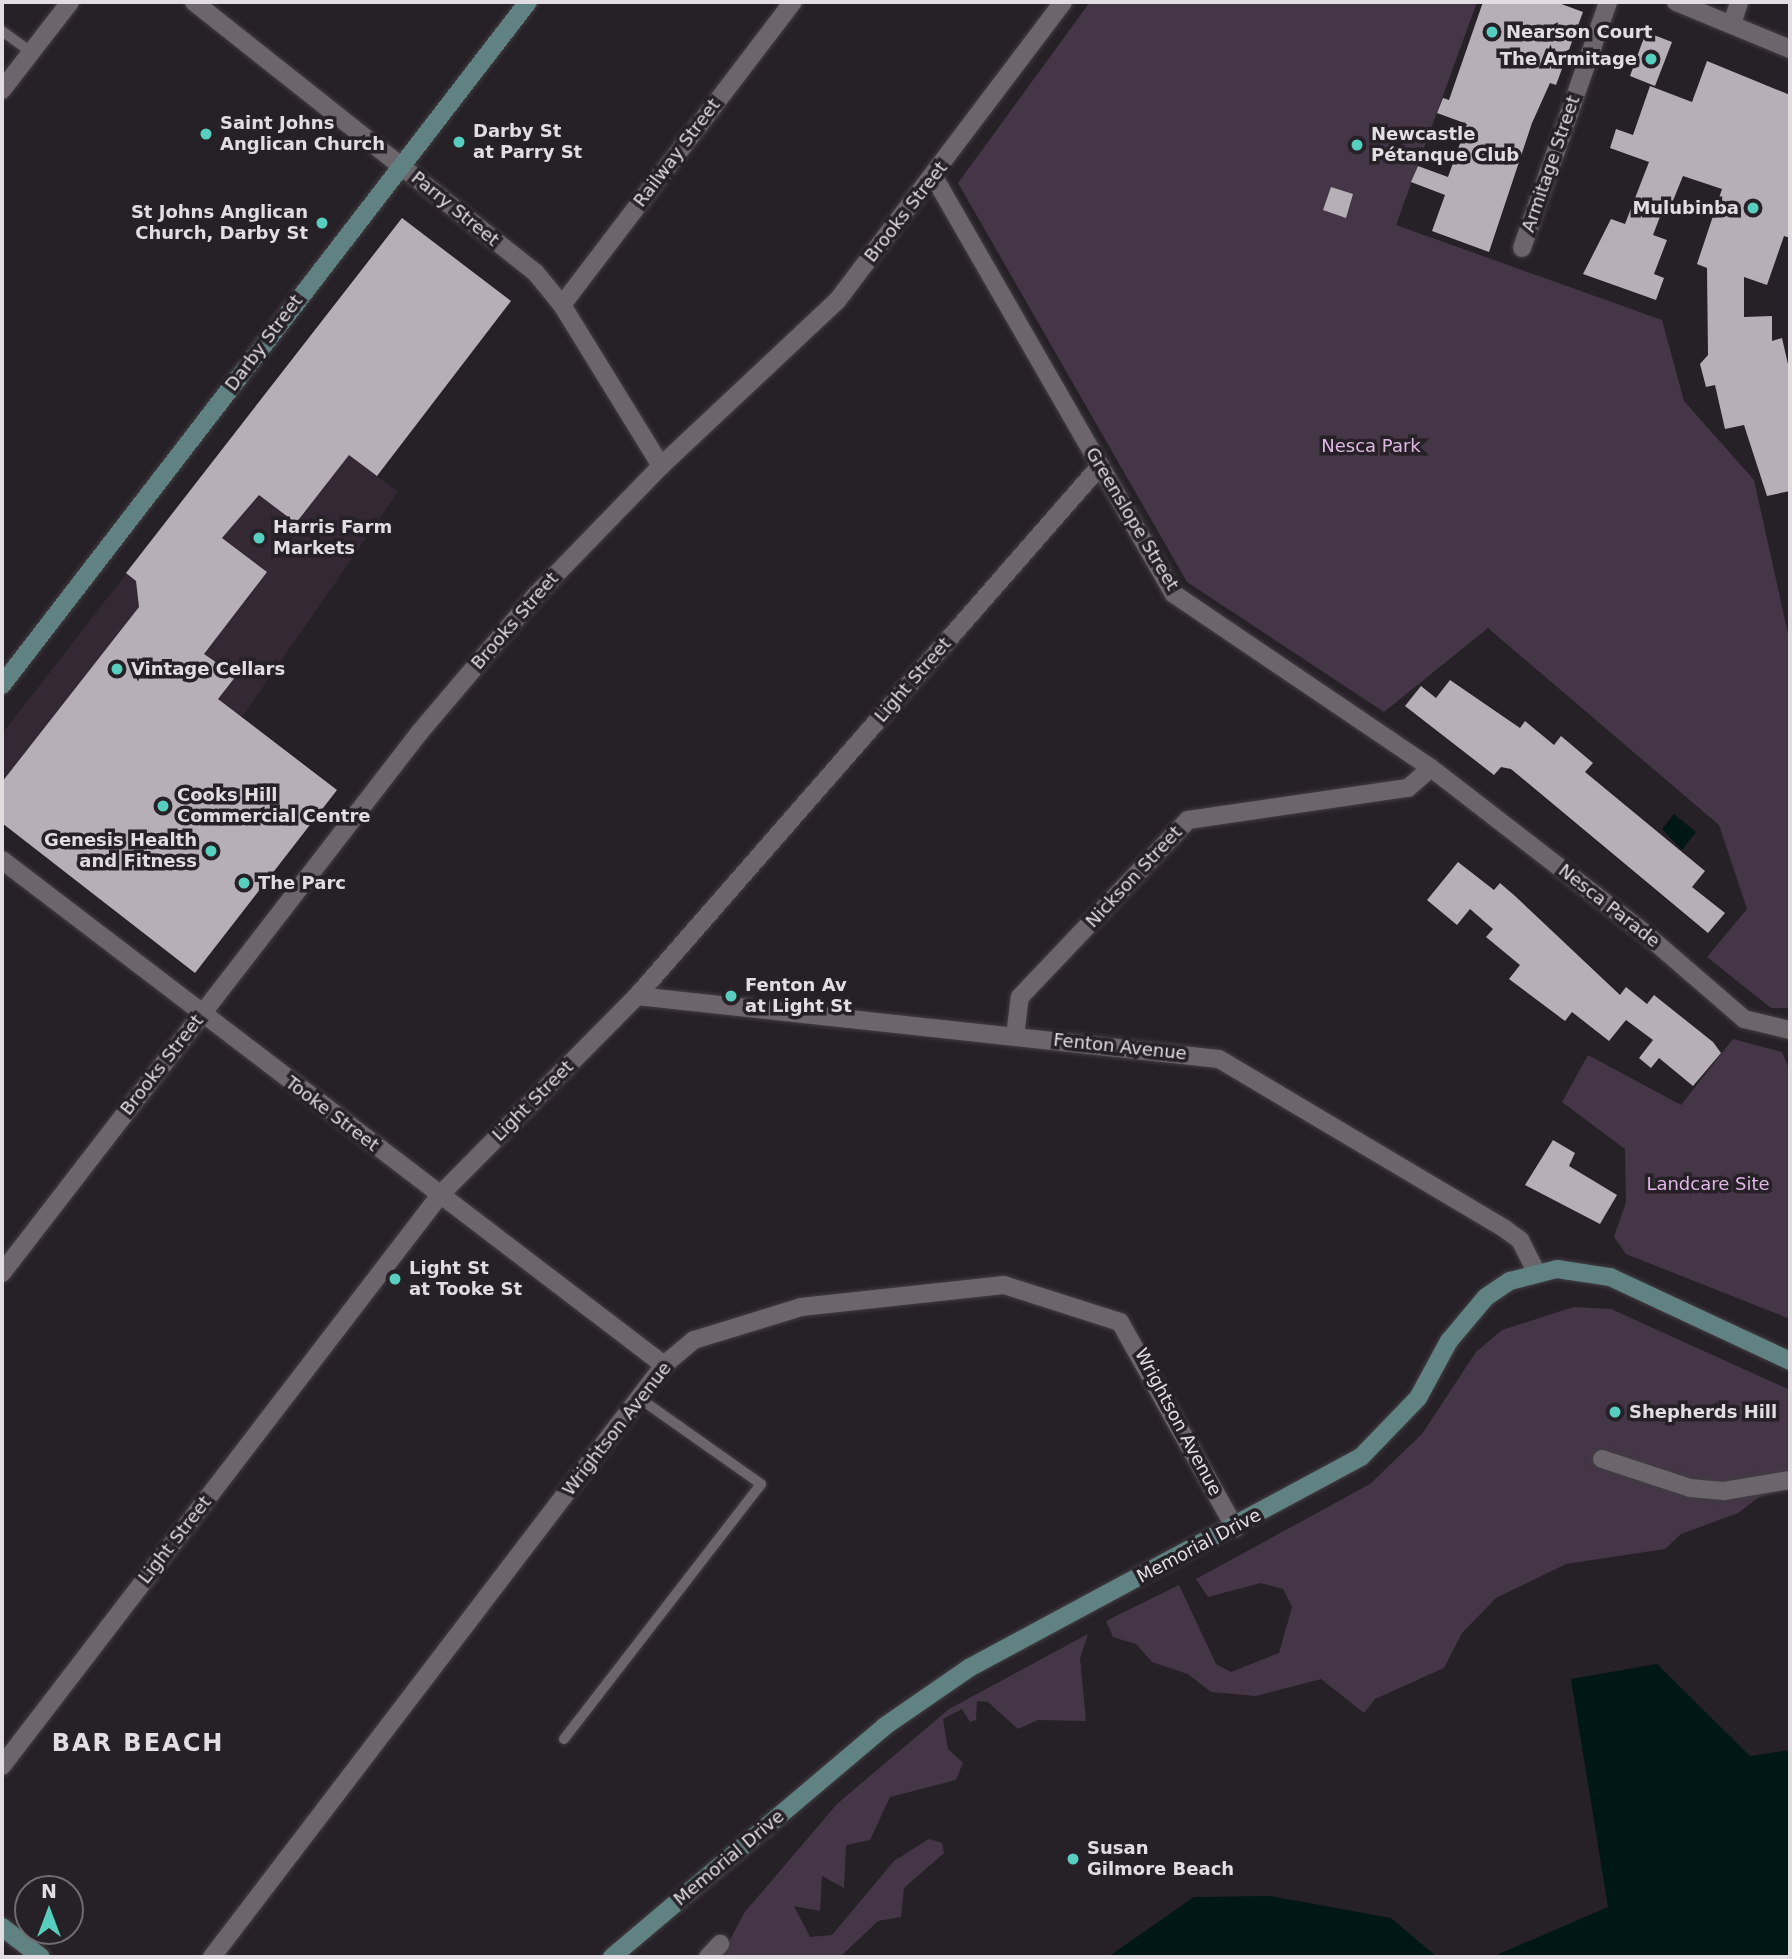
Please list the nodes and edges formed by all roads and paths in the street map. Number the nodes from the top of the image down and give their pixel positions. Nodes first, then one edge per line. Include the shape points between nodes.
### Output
1 (70, 2) edge
2 (194, 2) edge
3 (528, 2) edge
4 (793, 2) edge
5 (1063, 2) edge
6 (1608, 2) edge
7 (1676, 2) edge
8 (1739, 2) edge
9 (1733, 21) junction
10 (2, 31) edge
11 (1790, 49) edge
12 (31, 52) junction
13 (2, 90) edge
14 (401, 165) junction
15 (934, 177) junction
16 (1522, 248) dead end
17 (562, 305) junction
18 (661, 466) junction
19 (1100, 466) junction
20 (2, 685) edge
21 (1431, 768) junction
22 (2, 860) edge
23 (637, 996) junction
24 (201, 1015) junction
25 (1790, 1030) edge
26 (1015, 1036) junction
27 (440, 1195) junction
28 (1536, 1272) junction
29 (2, 1273) edge
30 (1790, 1361) edge
31 (664, 1365) junction
32 (639, 1398) junction
33 (1601, 1459) dead end
34 (1790, 1480) edge
35 (1235, 1528) junction
36 (564, 1740) dead end
37 (2, 1766) edge
38 (2, 1927) edge
39 (41, 1957) edge
40 (212, 1957) edge
41 (612, 1957) edge

1 - 12 street
2 - 14 street, Parry Street
3 - 14 main road, Darby Street
4 - 17 street, Railway Street
5 - 15 street, Brooks Street
6 - 16 street, Armitage Street
7 - 9 street
8 - 9 street
9 - 11 street
10 - 12 lane
12 - 13 street
14 - 17 street, Parry Street via 535,272
14 - 20 main road, Darby Street
15 - 18 street, Brooks Street via 837,301
15 - 19 street, Greenslope Street
17 - 18 street, Parry Street
18 - 24 street, Brooks Street via 536,595 428,722
19 - 21 street, Greenslope Street via 1174,594
19 - 23 street, Light Street
21 - 25 street, Nesca Parade via 1648,936 1744,1019
21 - 26 street, Nickson Street via 1408,788 1188,820 1020,997
22 - 24 street, Tooke Street
23 - 26 street, Fenton Avenue
23 - 27 street, Light Street
24 - 27 street, Tooke Street
24 - 29 street, Brooks Street
26 - 28 street, Fenton Avenue via 1219,1059 1505,1229 1520,1240
27 - 31 street, Tooke Street
27 - 37 street, Light Street
28 - 30 main road, Memorial Drive via 1582,1270 1610,1277
28 - 35 main road, Memorial Drive via 1486,1297 1449,1341 1418,1398 1361,1457
31 - 32 street, Wrightson Avenue
31 - 35 street, Wrightson Avenue via 694,1340 801,1307 1004,1285 1120,1322 1129,1331
32 - 36 lane via 761,1485
32 - 40 street, Wrightson Avenue
33 - 34 street via 1690,1488 1724,1491
35 - 41 main road, Memorial Drive via 969,1668 885,1726
38 - 39 main road

